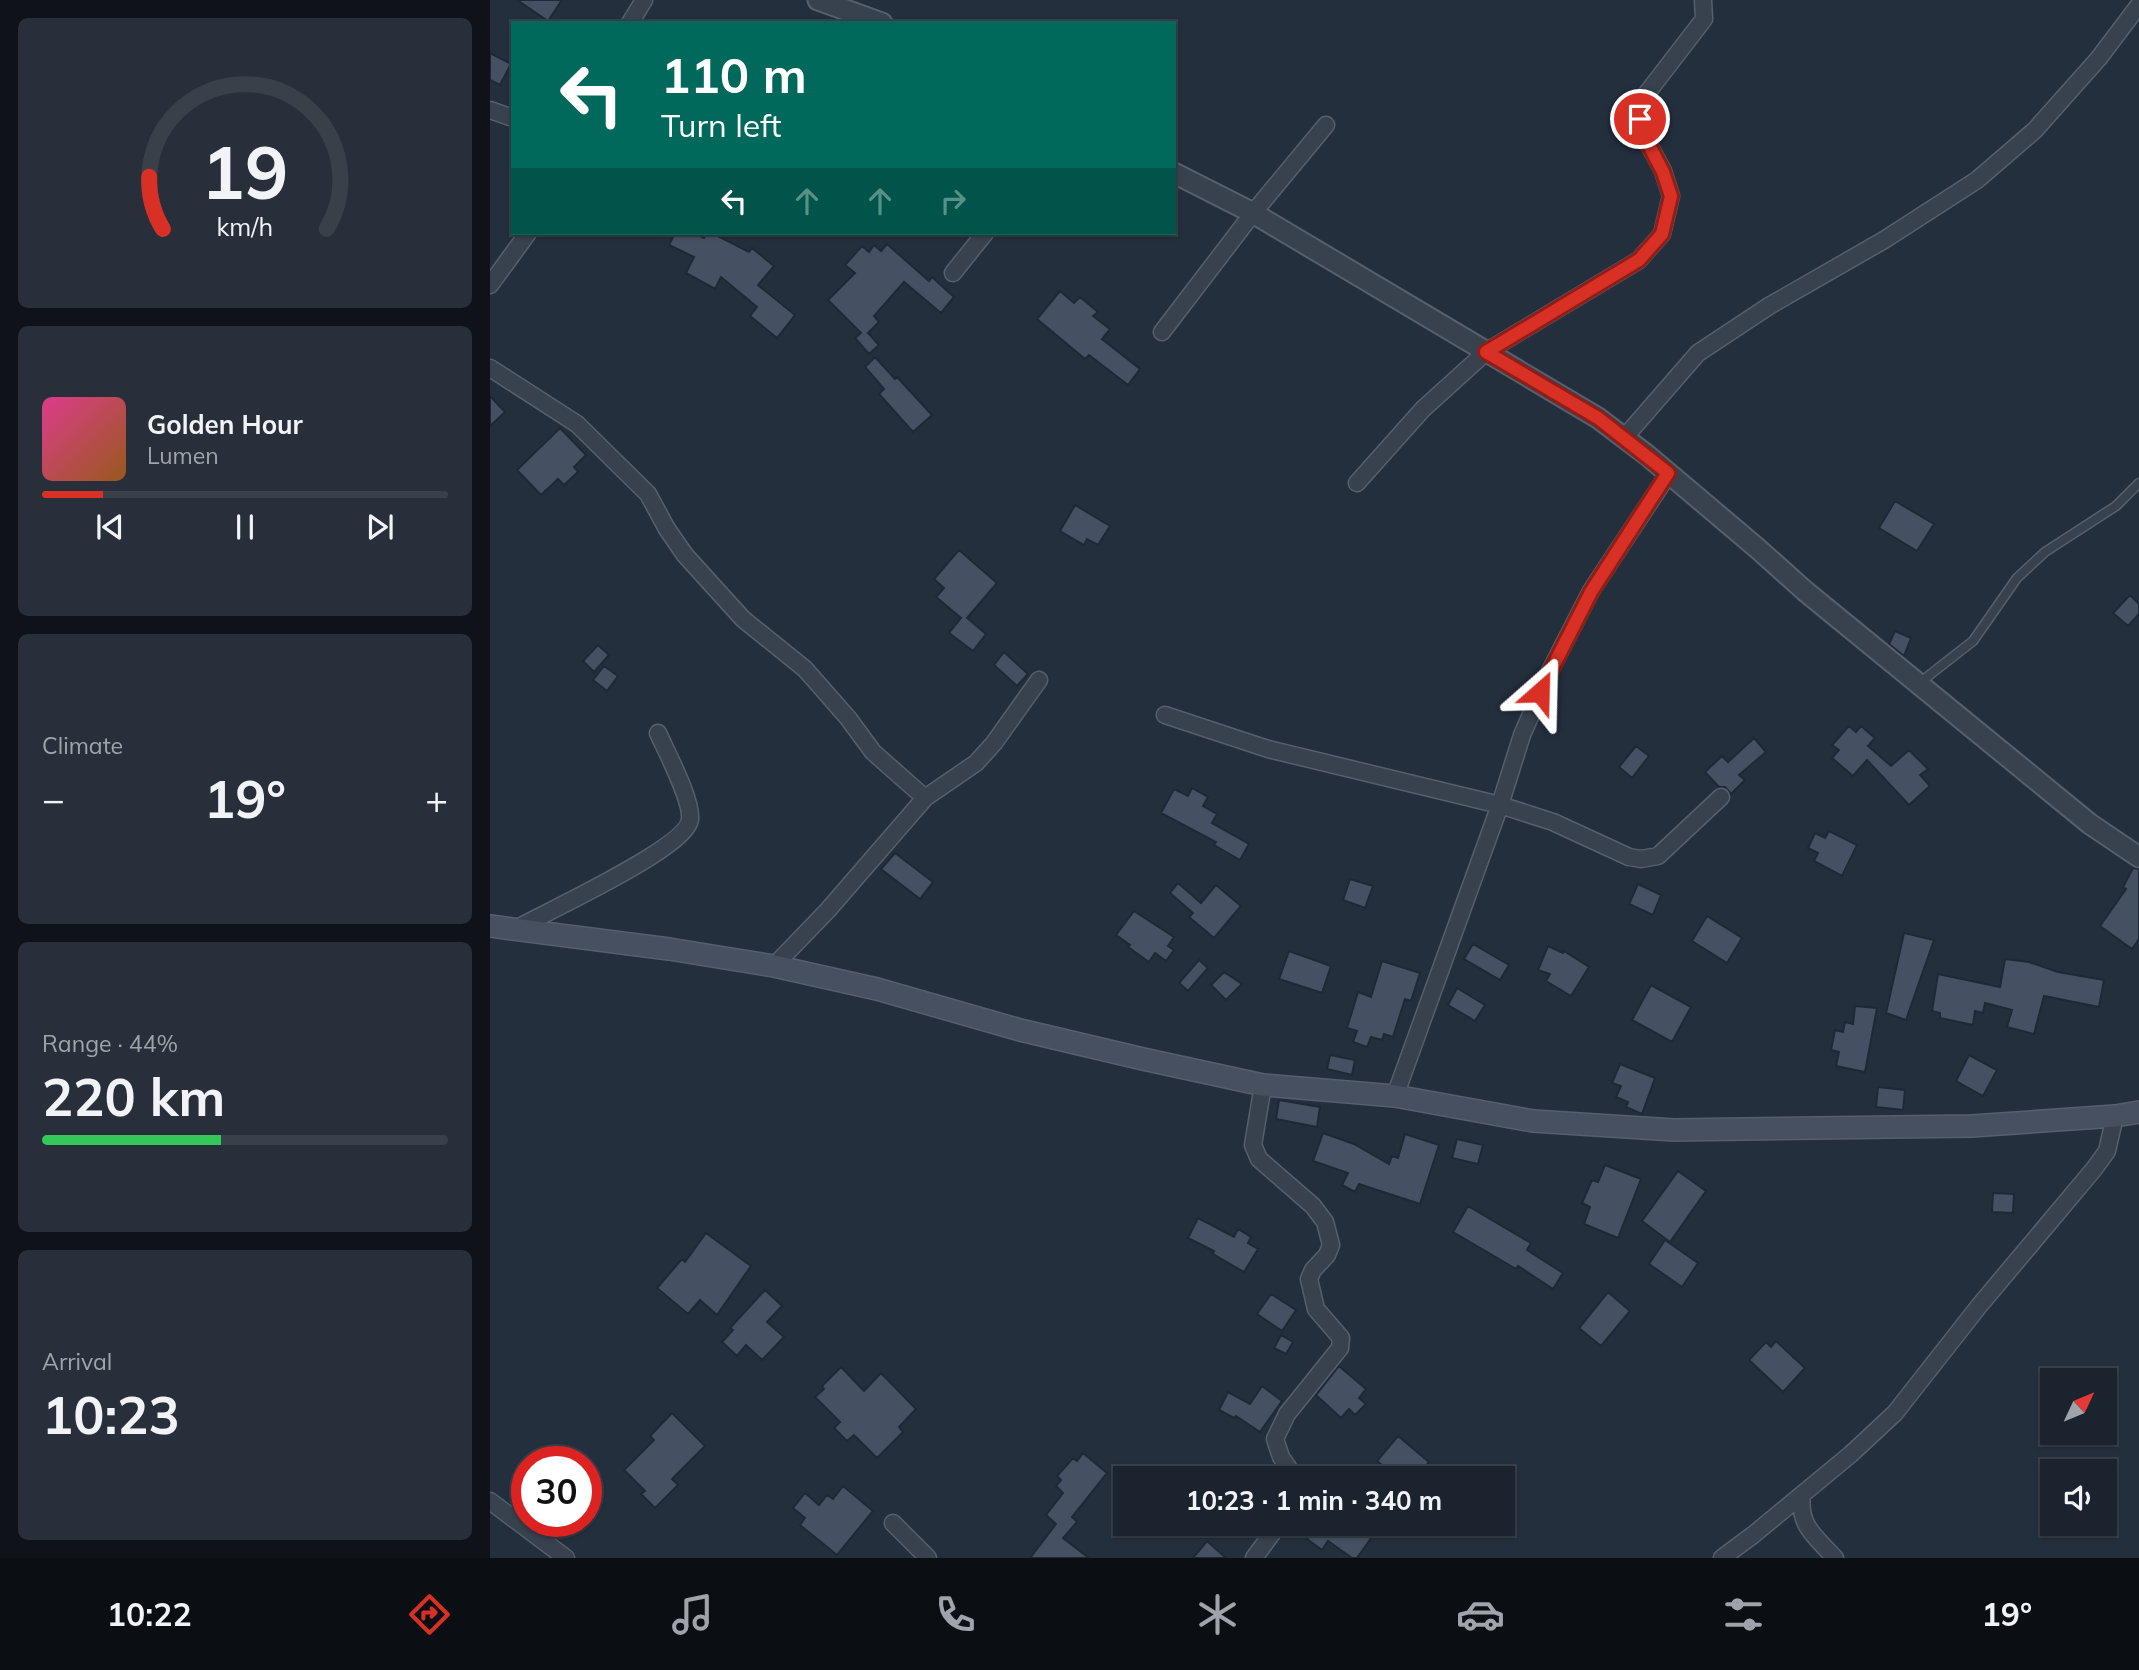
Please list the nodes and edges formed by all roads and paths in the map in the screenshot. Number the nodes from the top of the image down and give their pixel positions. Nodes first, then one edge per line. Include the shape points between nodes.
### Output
1 (644, 0) edge
2 (818, 0) edge
3 (1703, 0) edge
4 (2139, 5) edge
5 (631, 21) edge
6 (876, 21) edge
7 (490, 110) edge
8 (511, 117) edge
9 (1326, 125) dead end
10 (1176, 174) edge
11 (1254, 213) junction
12 (527, 235) edge
13 (983, 235) edge
14 (953, 274) dead end
15 (490, 285) edge
16 (1163, 332) dead end
17 (1486, 352) junction
18 (490, 368) edge
19 (1624, 438) junction
20 (1668, 473) junction
21 (1357, 483) dead end
22 (2139, 483) edge
23 (1040, 680) dead end
24 (1918, 684) junction
25 (1165, 715) dead end
26 (658, 733) dead end
27 (1721, 797) dead end
28 (925, 798) junction
29 (1500, 805) junction
30 (2139, 857) edge
31 (490, 926) edge
32 (516, 929) junction
33 (774, 966) junction
34 (1263, 1085) junction
35 (1395, 1096) junction
36 (2139, 1112) edge
37 (2115, 1116) junction
38 (1287, 1466) edge
39 (1802, 1495) junction
40 (490, 1501) edge
41 (893, 1523) dead end
42 (1270, 1536) edge
43 (566, 1558) edge
44 (928, 1558) edge
45 (1254, 1558) edge
46 (1722, 1558) edge
47 (1835, 1558) edge

1 - 5 street
2 - 6 street
3 - 17 street via 1703,19 1644,97 1640,119 1671,196 1662,234 1639,260
4 - 19 street via 2035,130 1977,180 1698,353
7 - 8 street
9 - 11 street
10 - 11 street
11 - 16 street
11 - 17 street
12 - 15 street
13 - 14 street
17 - 19 street
17 - 21 street via 1423,409
18 - 28 street via 577,424 648,494 685,555 743,619 805,669 873,752
19 - 20 street
20 - 24 street
20 - 29 street via 1591,592 1550,671 1522,735
22 - 24 lane via 2116,506 2035,561 2017,578 1973,641
23 - 28 street via 976,763
24 - 30 street via 2090,824
25 - 29 street via 1268,749
26 - 32 street via 689,806 691,821 685,831 673,843
27 - 29 street via 1657,856 1642,859
28 - 33 street
29 - 35 street
31 - 32 main road
32 - 33 main road
33 - 34 main road via 877,989 1020,1030
34 - 35 main road
34 - 38 street via 1253,1144 1259,1159 1325,1222 1331,1245 1309,1279 1316,1309 1341,1338 1340,1348 1287,1414 1275,1439
35 - 37 main road via 1533,1121 1674,1130 1972,1126
36 - 37 main road
37 - 39 street via 2107,1151 2094,1169 1903,1404
39 - 46 street
39 - 47 street via 1800,1508 1809,1530
40 - 43 street
41 - 44 street
42 - 45 street

